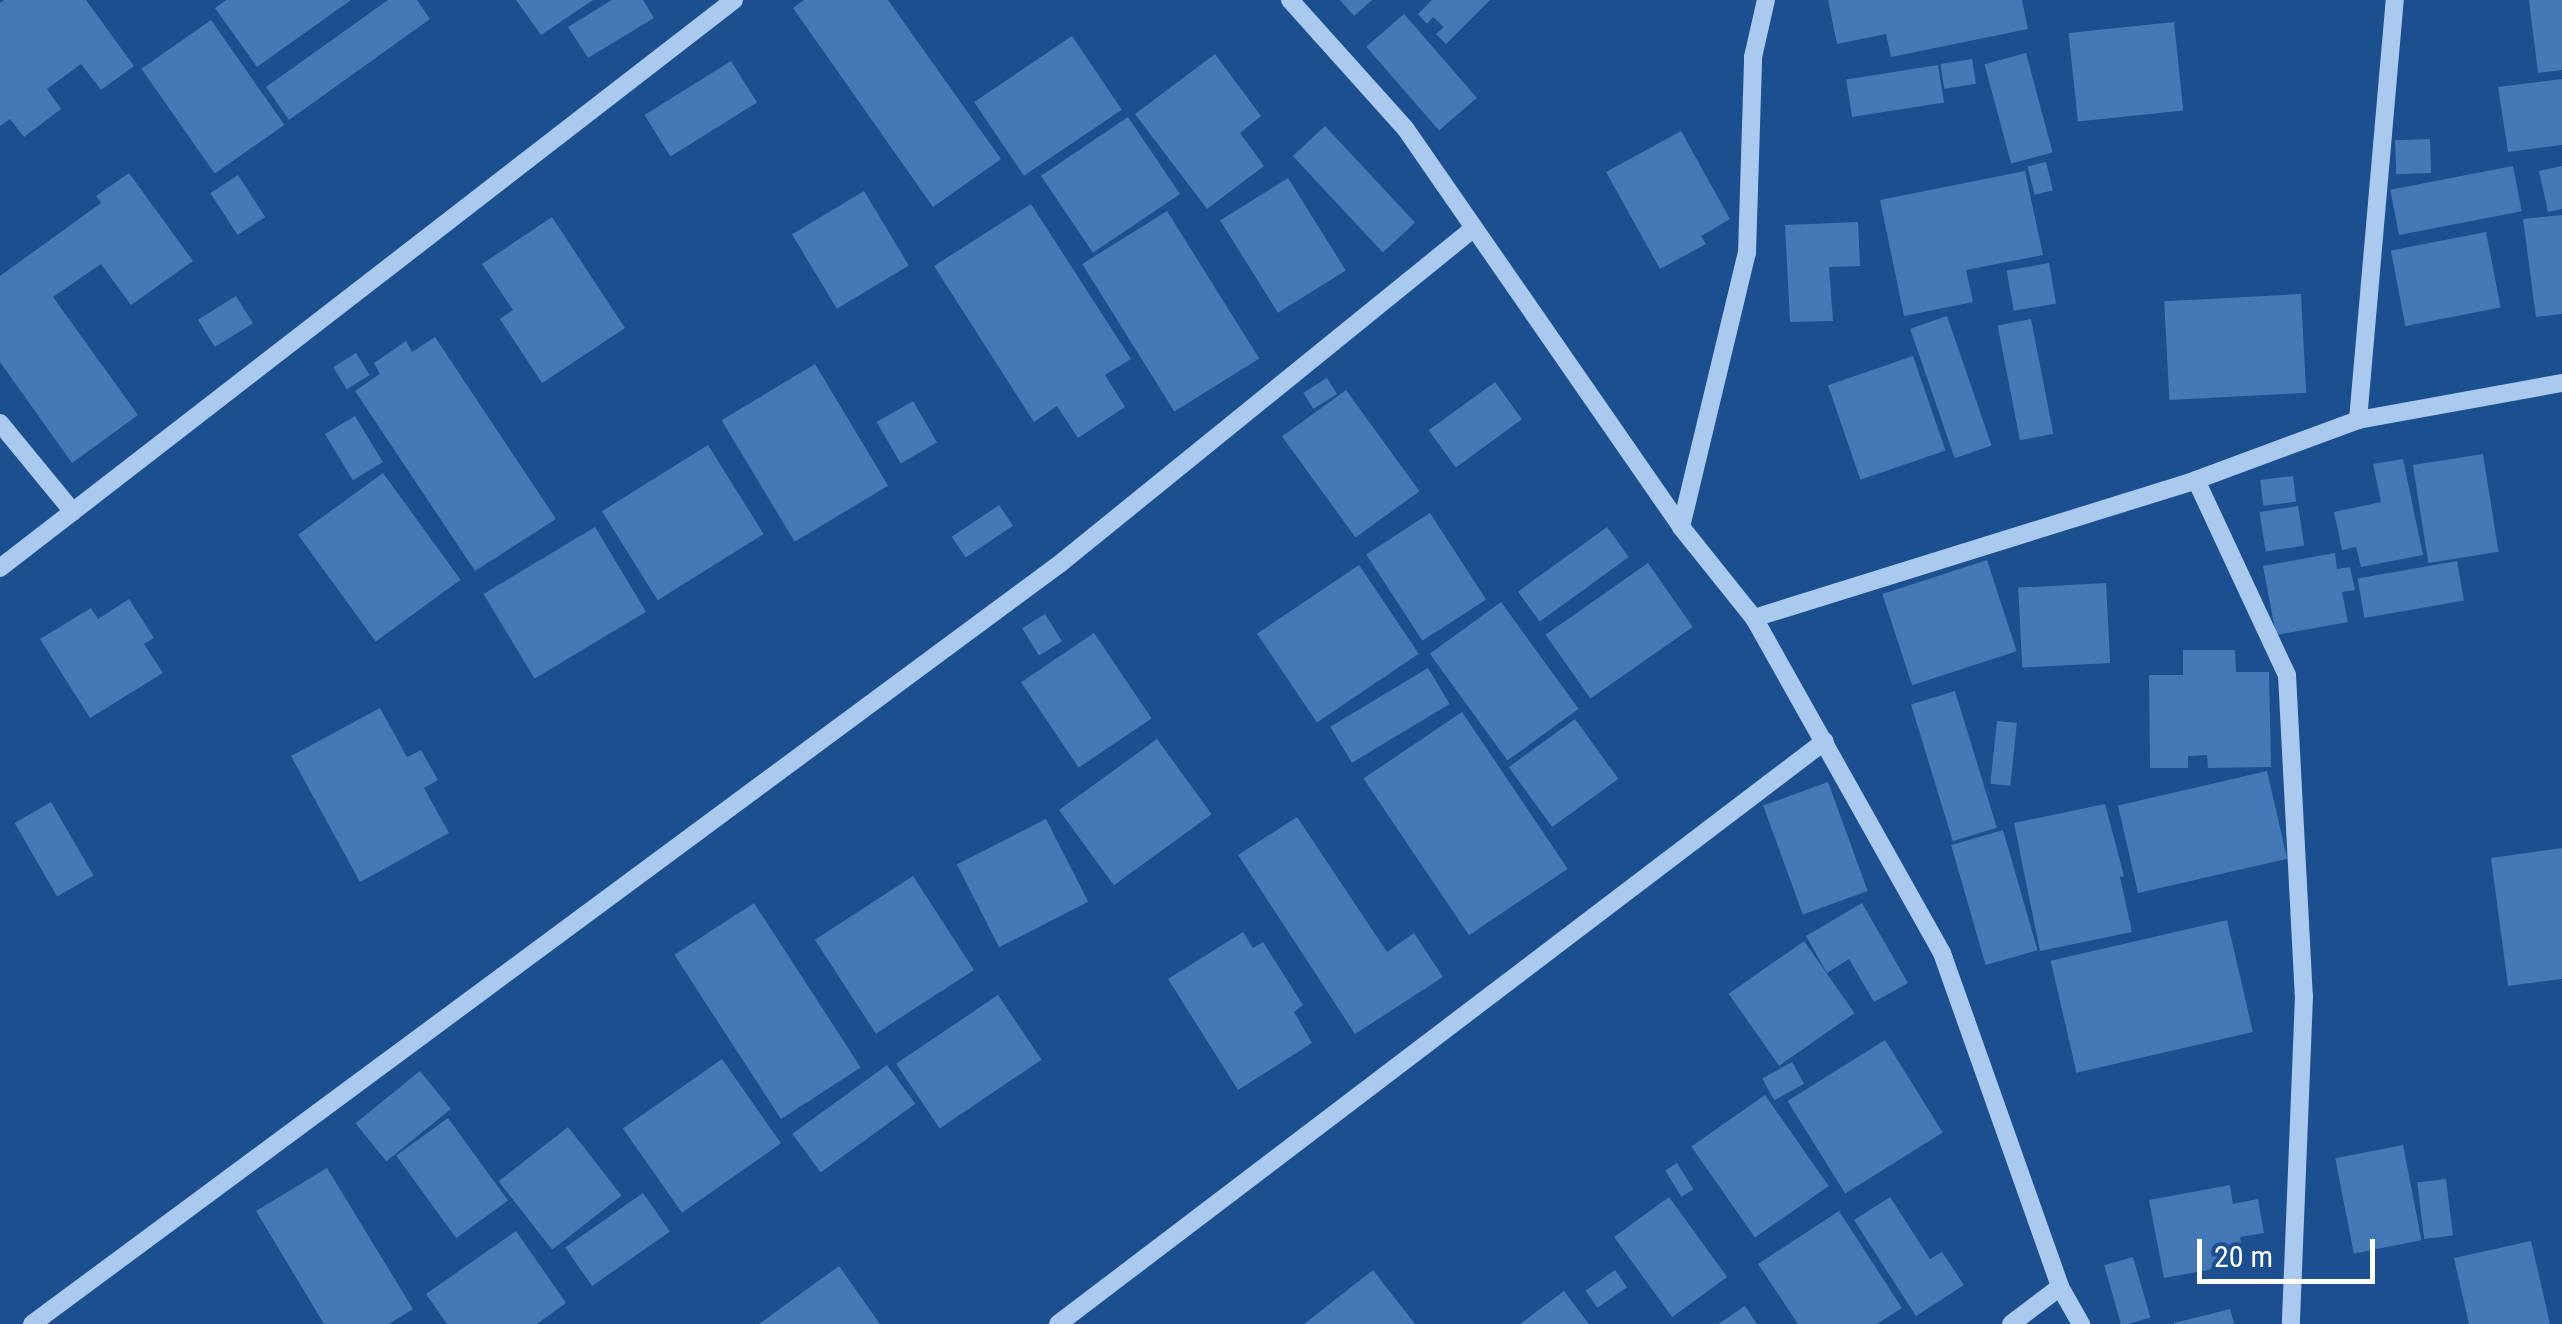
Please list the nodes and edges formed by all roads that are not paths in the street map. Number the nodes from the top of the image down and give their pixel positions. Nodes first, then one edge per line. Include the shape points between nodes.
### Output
1 (734, 0) edge
2 (1290, 0) edge
3 (1766, 0) edge
4 (2395, 0) edge
5 (1474, 228) junction
6 (2562, 383) edge
7 (2358, 420) junction
8 (0, 424) edge
9 (2196, 480) junction
10 (74, 512) junction
11 (1681, 527) junction
12 (0, 568) edge
13 (1754, 618) junction
14 (1824, 741) junction
15 (2060, 1286) junction
16 (32, 1324) edge
17 (1058, 1324) edge
18 (2011, 1324) edge
19 (2082, 1324) edge
20 (2291, 1324) edge

1 - 10 street
2 - 5 street via 1405,128
3 - 11 street via 1753,57 1748,253
4 - 7 street
5 - 11 street
5 - 16 street via 1062,562
6 - 7 street
7 - 9 street
8 - 10 street
9 - 13 street
9 - 20 street via 2287,675 2304,996
10 - 12 street
11 - 13 street
13 - 14 street
14 - 15 street via 1942,953
14 - 17 street
15 - 18 street
15 - 19 street

